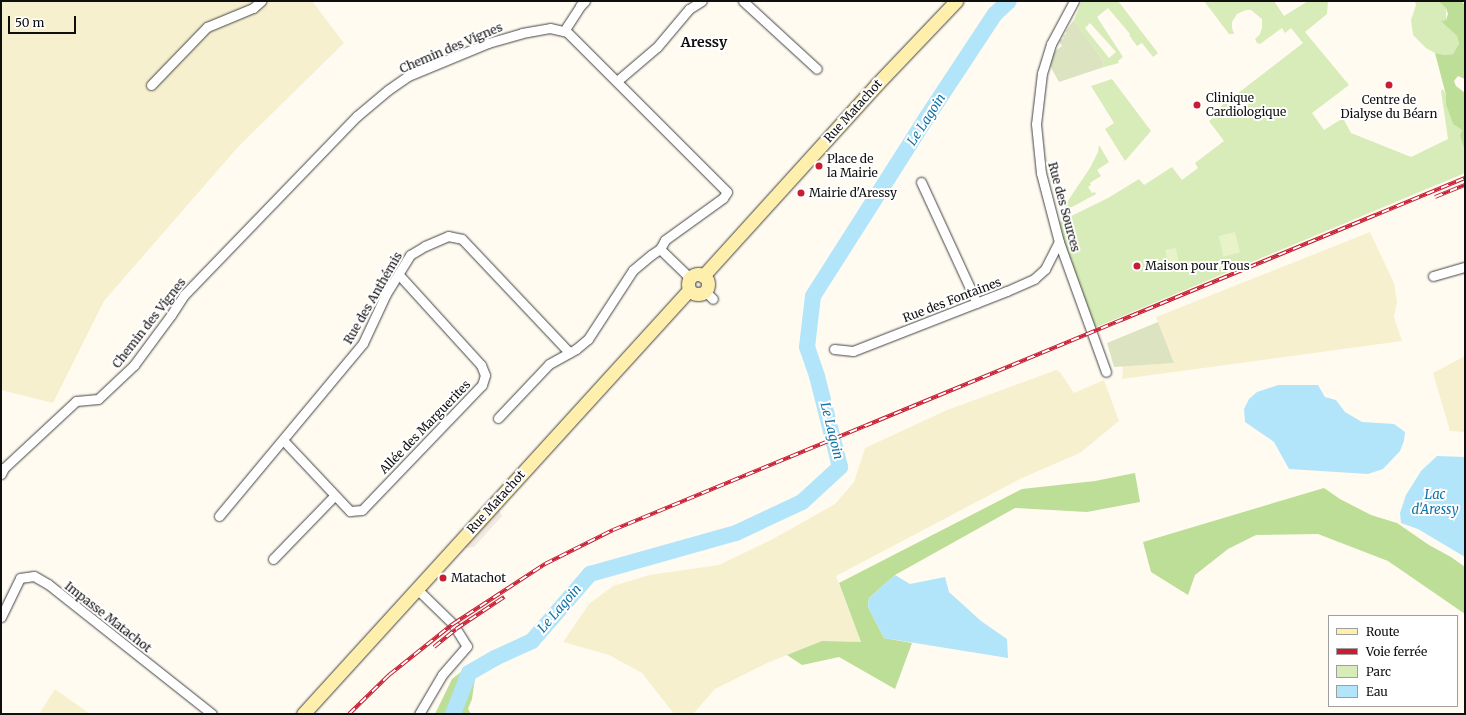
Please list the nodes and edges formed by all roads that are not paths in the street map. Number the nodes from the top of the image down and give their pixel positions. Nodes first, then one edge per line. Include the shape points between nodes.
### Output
1 (261, 1) edge
2 (585, 1) edge
3 (702, 1) edge
4 (743, 1) edge
5 (956, 1) edge
6 (1074, 1) edge
7 (564, 31) junction
8 (817, 68) dead end
9 (617, 81) junction
10 (151, 85) dead end
11 (921, 182) dead end
12 (1059, 242) junction
13 (660, 249) junction
14 (1465, 266) edge
15 (400, 275) junction
16 (703, 276) junction
17 (1433, 276) dead end
18 (690, 284) junction
19 (977, 303) junction
20 (834, 349) dead end
21 (569, 352) junction
22 (1106, 372) dead end
23 (498, 418) dead end
24 (283, 440) junction
25 (1, 474) edge
26 (334, 496) junction
27 (219, 516) dead end
28 (273, 559) dead end
29 (417, 589) junction
30 (1, 617) edge
31 (212, 714) edge
32 (302, 714) edge
33 (420, 714) edge

1 - 10 street via 253,8 207,27
2 - 7 street
3 - 9 street via 689,9 658,47
4 - 8 street
5 - 16 main road, Rue Matachot
6 - 12 street, Rue des Sources via 1051,44 1042,73 1036,124 1041,173
7 - 9 street
7 - 25 street, Chemin des Vignes via 550,28 488,43 408,76 388,90 357,116 184,295 134,365 98,399 76,401 4,468
9 - 13 street via 727,192 723,198 666,240
11 - 19 street
12 - 19 street, Rue des Fontaines via 1045,269 1034,279
12 - 22 street, Rue des Sources
13 - 18 street
13 - 21 street via 633,270 588,339
14 - 17 street
15 - 21 street, Rue des Anthémis via 410,255 425,246 448,236 462,239
15 - 24 street, Rue des Anthémis via 386,294 363,343
15 - 26 street, Allée des Marguerites via 481,365 484,379 482,385 362,510 350,511
16 - 18 main road via 694,275
16 - 18 main road via 708,284 709,295 698,294
18 - 29 main road, Rue Matachot
19 - 20 street, Rue des Fontaines via 853,351
21 - 23 street via 549,364
24 - 26 street, Allée des Marguerites
24 - 27 street, Rue des Anthémis
26 - 28 street
29 - 32 main road, Rue Matachot
29 - 33 street via 453,624 467,646 442,675
30 - 31 street, Impasse Matachot via 20,578 34,576 48,584

